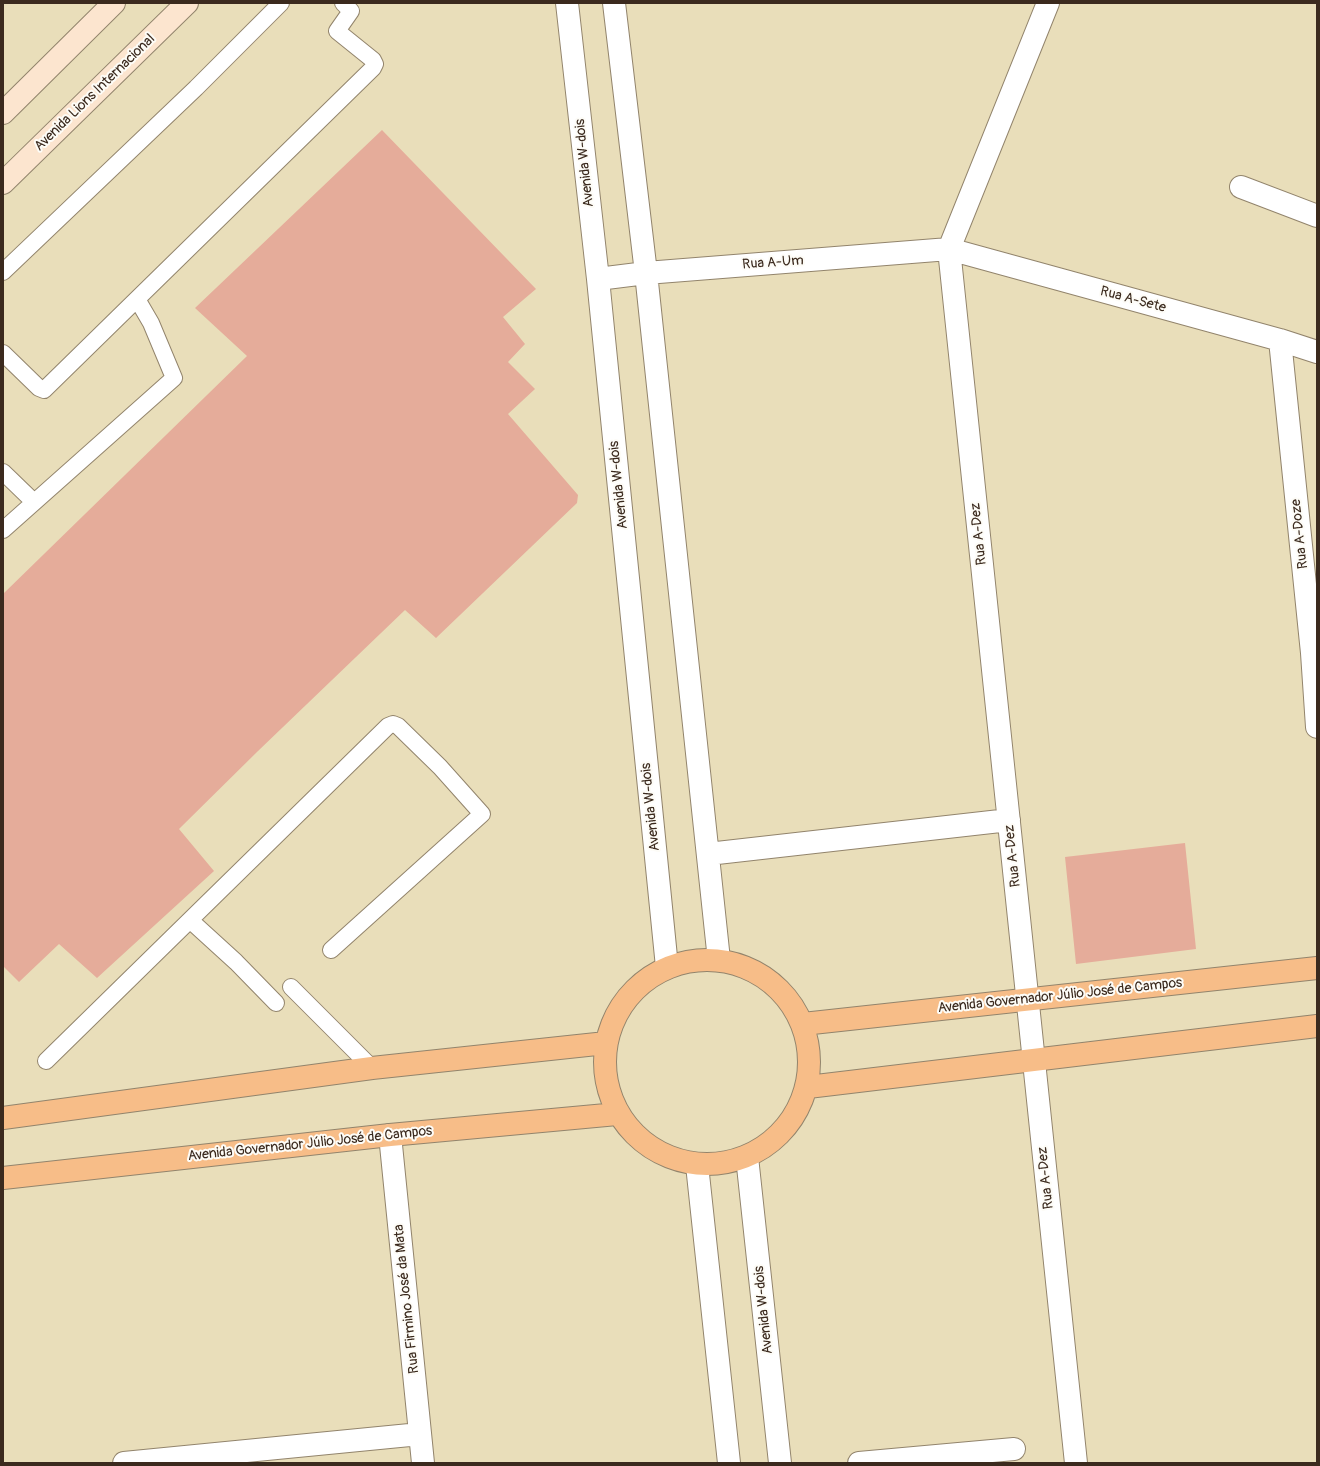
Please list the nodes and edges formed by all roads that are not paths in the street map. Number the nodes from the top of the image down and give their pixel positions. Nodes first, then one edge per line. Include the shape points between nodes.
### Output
1 (114, 3) edge
2 (187, 3) edge
3 (281, 3) edge
4 (343, 3) edge
5 (567, 3) edge
6 (614, 3) edge
7 (1048, 3) edge
8 (3, 113) edge
9 (3, 183) edge
10 (1240, 187) dead end
11 (1317, 216) edge
12 (949, 249) junction
13 (3, 272) edge
14 (646, 273) junction
15 (598, 279) junction
16 (137, 298) junction
17 (1280, 340) junction
18 (3, 352) edge
19 (1317, 352) edge
20 (3, 472) edge
21 (34, 502) junction
22 (3, 530) edge
23 (1315, 652) edge
24 (1317, 727) edge
25 (1009, 820) junction
26 (708, 854) junction
27 (191, 921) junction
28 (331, 950) dead end
29 (720, 960) junction
30 (667, 967) junction
31 (1317, 968) edge
32 (291, 987) dead end
33 (1029, 1000) junction
34 (276, 1003) dead end
35 (803, 1024) junction
36 (1317, 1026) edge
37 (606, 1043) junction
38 (1034, 1060) junction
39 (46, 1061) dead end
40 (372, 1068) junction
41 (808, 1087) junction
42 (617, 1114) junction
43 (3, 1118) edge
44 (390, 1135) junction
45 (747, 1157) junction
46 (697, 1165) junction
47 (3, 1178) edge
48 (420, 1434) junction
49 (1014, 1449) dead end
50 (124, 1463) edge
51 (423, 1463) edge
52 (729, 1463) edge
53 (780, 1463) edge
54 (859, 1463) edge
55 (1076, 1463) edge

1 - 8 main road
2 - 9 main road, Avenida Lions Internacional
3 - 13 lane
4 - 16 lane via 351,11 337,31 373,60 373,68
5 - 15 street, Avenida W-dois
6 - 14 street
7 - 12 street
10 - 11 street
12 - 14 street, Rua A-Um
12 - 17 street, Rua A-Sete
12 - 25 street, Rua A-Dez
14 - 15 street, Rua A-Um
14 - 26 street
15 - 30 street, Avenida W-dois
16 - 18 lane via 44,390
16 - 21 lane via 151,323 174,378
17 - 19 street, Rua A-Sete
17 - 23 street, Rua A-Doze
20 - 21 lane
21 - 22 lane
23 - 24 street, Rua A-Doze
25 - 26 street
25 - 33 street, Rua A-Dez
26 - 29 street
27 - 28 lane via 388,726 393,724 440,767 482,814
27 - 34 lane
27 - 39 lane
29 - 30 main road via 693,961
29 - 35 main road via 746,967 770,981 790,1000
30 - 37 main road via 639,985 617,1011
31 - 33 main road, Avenida Governador Júlio José de Campos
32 - 40 lane
33 - 35 main road, Avenida Governador Júlio José de Campos
33 - 38 street, Rua A-Dez
35 - 41 main road via 810,1055
36 - 38 main road
37 - 40 main road
37 - 42 main road via 603,1067 608,1092
38 - 41 main road
38 - 55 street, Rua A-Dez
40 - 43 main road
41 - 45 main road via 795,1116 774,1141
42 - 44 main road, Avenida Governador Júlio José de Campos
42 - 46 main road via 638,1139 665,1157
44 - 47 main road, Avenida Governador Júlio José de Campos
44 - 48 street, Rua Firmino José da Mata
45 - 46 main road via 722,1164
45 - 53 street, Avenida W-dois
46 - 52 street
48 - 50 street
48 - 51 street, Rua Firmino José da Mata
49 - 54 street

